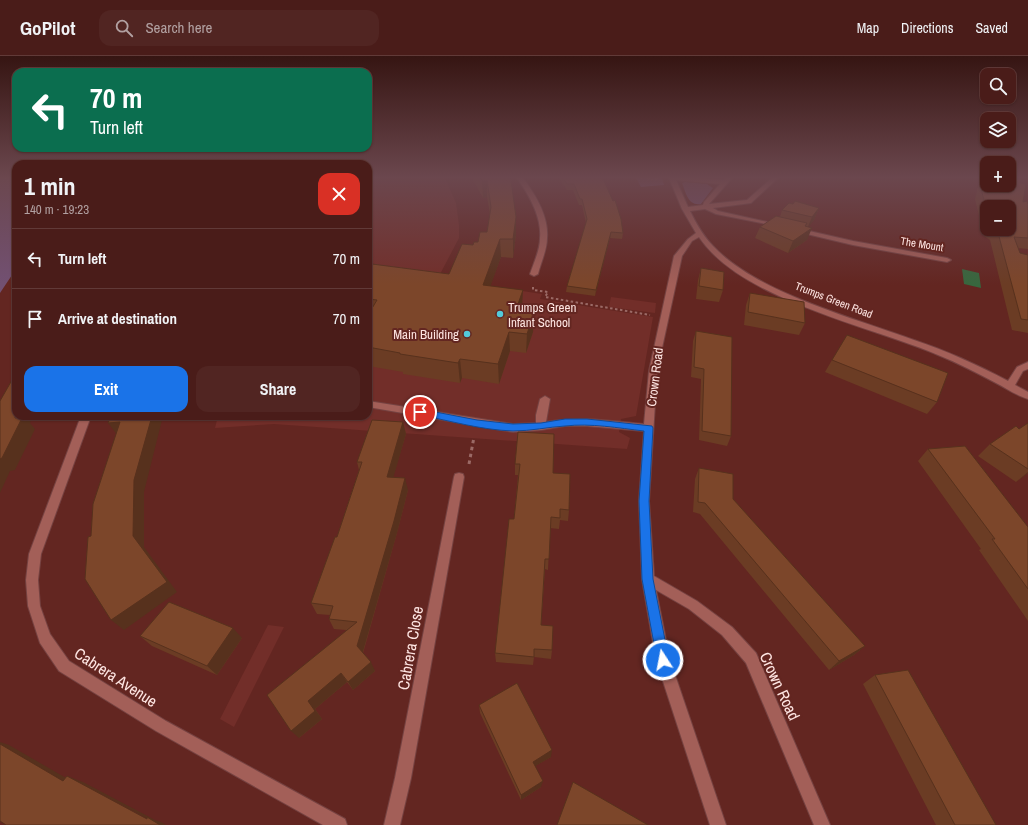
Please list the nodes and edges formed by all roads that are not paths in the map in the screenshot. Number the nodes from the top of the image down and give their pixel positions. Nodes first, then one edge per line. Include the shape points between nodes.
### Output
1 (539, 214) edge
2 (689, 214) edge
3 (724, 214) edge
4 (699, 234) junction
5 (947, 260) dead end
6 (534, 274) road end
7 (1028, 365) edge
8 (1010, 386) junction
9 (1028, 396) edge
10 (545, 399) dead end
11 (372, 405) edge
12 (85, 420) edge
13 (541, 426) junction
14 (649, 428) junction
15 (459, 477) road end
16 (648, 579) junction
17 (338, 825) edge
18 (392, 825) edge
19 (718, 825) edge
20 (822, 825) edge

1 - 6 street via 544,226 544,240
2 - 4 street, Trumps Green Road
3 - 5 street, The Mount via 853,243
4 - 8 street, Trumps Green Road via 717,254 734,267 779,291 821,309 941,352
4 - 14 street, Crown Road via 690,240 678,256 653,371
7 - 8 street via 1020,370
8 - 9 street, Trumps Green Road
10 - 13 street
11 - 13 street via 513,428
12 - 17 street, Cabrera Avenue via 35,554 32,580 34,606 45,638 64,666 161,726
13 - 14 street via 587,422
14 - 16 street, Crown Road via 644,501
15 - 18 street, Cabrera Close
16 - 19 street, Crown Road via 663,660
16 - 20 street, Crown Road via 693,605 728,631 751,658

